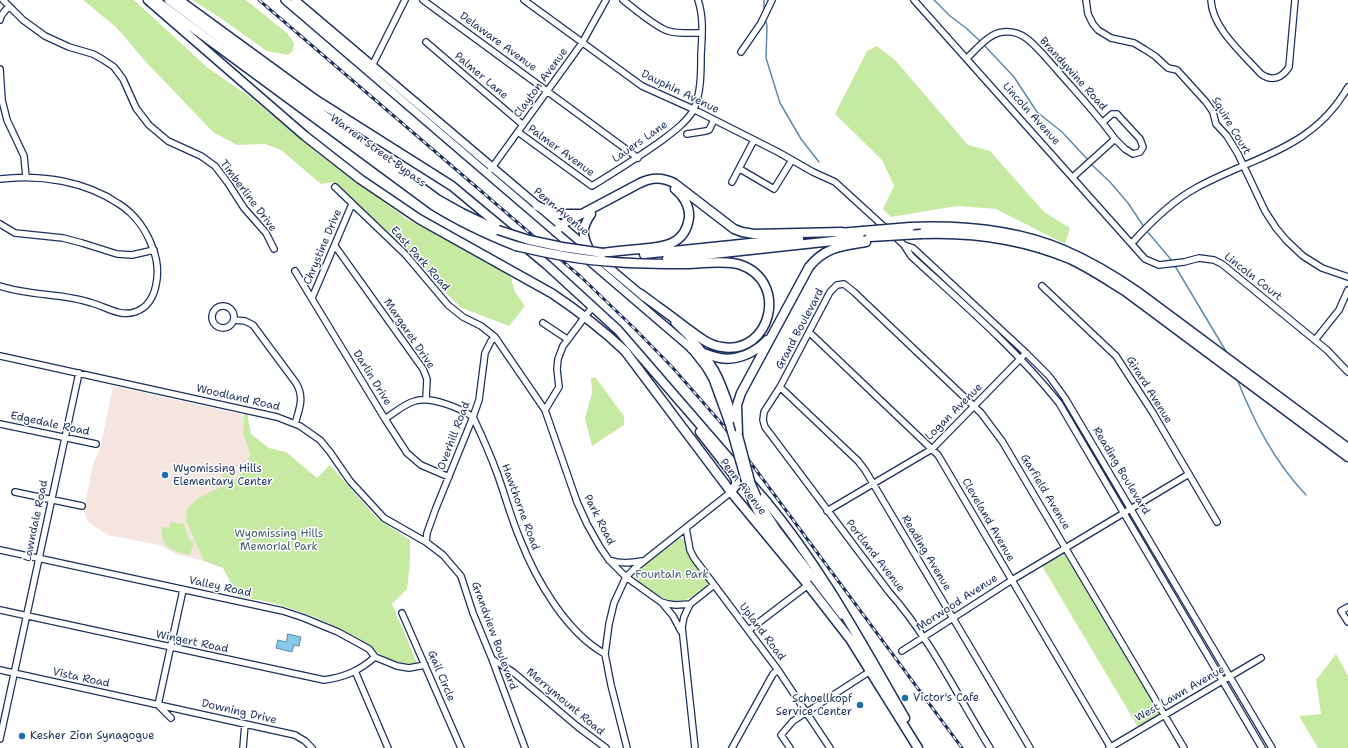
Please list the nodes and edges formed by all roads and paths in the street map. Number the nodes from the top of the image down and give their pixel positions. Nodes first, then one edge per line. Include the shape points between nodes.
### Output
1 (3, 0) edge
2 (148, 0) edge
3 (155, 0) edge
4 (169, 0) edge
5 (179, 0) edge
6 (285, 0) edge
7 (295, 0) edge
8 (405, 0) edge
9 (423, 0) edge
10 (524, 0) edge
11 (606, 0) edge
12 (623, 0) edge
13 (698, 0) edge
14 (772, 0) edge
15 (914, 0) edge
16 (1086, 0) edge
17 (1211, 0) edge
18 (1295, 0) edge
19 (8, 7) junction
20 (0, 20) edge
21 (702, 33) junction
22 (426, 42) dead end
23 (582, 43) junction
24 (741, 52) dead end
25 (967, 58) junction
26 (370, 69) junction
27 (0, 71) edge
28 (1348, 87) edge
29 (548, 92) junction
30 (694, 109) junction
31 (7, 120) junction
32 (714, 120) junction
33 (0, 122) edge
34 (1103, 122) junction
35 (523, 125) junction
36 (518, 132) junction
37 (687, 134) dead end
38 (1115, 139) junction
39 (754, 140) junction
40 (638, 158) junction
41 (792, 160) junction
42 (1244, 166) junction
43 (740, 168) junction
44 (490, 171) junction
45 (818, 174) joint
46 (26, 177) junction
47 (1073, 177) junction
48 (0, 179) edge
49 (732, 182) dead end
50 (592, 186) joint
51 (335, 187) dead end
52 (352, 204) junction
53 (537, 206) junction
54 (582, 214) junction
55 (591, 214) junction
56 (0, 224) edge
57 (560, 228) junction
58 (842, 232) junction
59 (871, 239) junction
60 (1132, 243) junction
61 (904, 245) junction
62 (335, 246) junction
63 (154, 250) junction
64 (274, 250) dead end
65 (590, 251) junction
66 (603, 253) junction
67 (614, 262) junction
68 (295, 271) dead end
69 (1348, 277) edge
70 (841, 284) joint
71 (0, 286) edge
72 (1042, 286) dead end
73 (1348, 290) edge
74 (641, 294) junction
75 (312, 298) junction
76 (594, 306) junction
77 (584, 317) junction
78 (234, 320) junction
79 (544, 323) dead end
80 (776, 327) junction
81 (809, 332) junction
82 (495, 338) junction
83 (567, 339) junction
84 (1315, 340) junction
85 (692, 349) junction
86 (704, 353) junction
87 (1026, 353) junction
88 (0, 356) edge
89 (1020, 359) junction
90 (1348, 372) edge
91 (79, 373) junction
92 (780, 387) junction
93 (673, 393) junction
94 (426, 399) junction
95 (974, 406) junction
96 (545, 410) junction
97 (473, 417) junction
98 (385, 419) junction
99 (295, 424) junction
100 (0, 425) edge
101 (738, 434) junction
102 (65, 438) junction
103 (96, 444) dead end
104 (1348, 448) edge
105 (932, 449) junction
106 (1348, 457) edge
107 (1189, 474) junction
108 (449, 477) junction
109 (873, 484) junction
110 (15, 492) dead end
111 (731, 492) junction
112 (51, 500) junction
113 (82, 506) dead end
114 (1131, 508) junction
115 (827, 511) junction
116 (1124, 513) junction
117 (1217, 522) dead end
118 (686, 528) junction
119 (426, 542) junction
120 (1066, 547) junction
121 (0, 550) edge
122 (38, 558) junction
123 (609, 560) junction
124 (642, 561) junction
125 (626, 577) junction
126 (1012, 580) junction
127 (714, 585) junction
128 (808, 585) junction
129 (183, 590) junction
130 (661, 602) junction
131 (690, 604) junction
132 (1348, 607) edge
133 (0, 610) edge
134 (402, 613) dead end
135 (26, 616) junction
136 (953, 618) junction
137 (1348, 622) edge
138 (749, 630) junction
139 (682, 633) junction
140 (858, 635) junction
141 (924, 637) junction
142 (850, 639) junction
143 (170, 648) junction
144 (902, 651) dead end
145 (605, 654) junction
146 (376, 657) junction
147 (1261, 658) dead end
148 (492, 659) junction
149 (425, 665) junction
150 (0, 670) edge
151 (778, 670) junction
152 (873, 670) junction
153 (355, 671) junction
154 (14, 673) junction
155 (1230, 676) junction
156 (1223, 681) junction
157 (158, 705) junction
158 (806, 712) junction
159 (1164, 715) junction
160 (171, 718) dead end
161 (245, 724) junction
162 (0, 739) edge
163 (244, 748) edge
164 (312, 748) edge
165 (388, 748) edge
166 (461, 748) edge
167 (525, 748) edge
168 (606, 748) edge
169 (627, 748) edge
170 (695, 748) edge
171 (732, 748) edge
172 (790, 748) edge
173 (830, 748) edge
174 (918, 748) edge
175 (924, 748) edge
176 (990, 748) edge
177 (1030, 748) edge
178 (1110, 748) edge
179 (1184, 748) edge
180 (1262, 748) edge
181 (1272, 748) edge

1 - 19 street, Timberline Drive
2 - 77 highway, Penn Avenue via 305,136 360,179 414,216 541,287
3 - 67 highway, Warren Street Bypass, bridge via 456,220 516,246 580,260
4 - 66 highway, Warren Street Bypass, bridge via 432,195 462,213 498,230 529,240
5 - 76 highway, Penn Avenue via 316,100 452,186
6 - 26 main road, Penn Avenue
7 - 26 main road, Penn Avenue
8 - 26 street
9 - 29 street, Delaware Avenue
10 - 23 street, Dauphin Avenue
11 - 23 street, Clayton Avenue
12 - 21 street via 667,30
13 - 21 street
14 - 24 street via 761,23
15 - 25 street, Lincoln Avenue
16 - 42 street, Squire Court via 1090,19 1102,33 1111,38 1134,43 1168,68 1177,70 1213,112 1216,124 1232,144
17 - 18 street via 1214,16 1223,32 1261,74 1274,78 1283,74 1288,67
19 - 20 street
19 - 64 street, Timberline Drive via 45,36 93,54 114,67 123,79 136,108 149,125 168,141 197,154 215,166 244,208 266,233
21 - 30 street via 700,83
22 - 35 street, Palmer Lane
23 - 29 street, Clayton Avenue
23 - 30 street, Dauphin Avenue via 642,86
25 - 34 street, Brandywine Road via 994,34 1017,33 1029,40
25 - 47 street, Lincoln Avenue
26 - 44 main road, Penn Avenue
27 - 31 street via 2,100
28 - 42 street via 1330,112 1308,133 1280,150
29 - 35 street, Clayton Avenue
29 - 40 street, Delaware Avenue
30 - 32 street, Dauphin Avenue
30 - 40 street, Lauers Lane via 678,128
31 - 33 street
31 - 46 street via 24,156
32 - 37 street via 709,130
32 - 39 street, Dauphin Avenue
34 - 38 street, Brandywine Road
34 - 38 street, Brandywine Road via 1112,114 1117,114 1140,138 1143,147 1140,152 1133,154
35 - 36 street, Clayton Avenue
36 - 44 street, Clayton Avenue
36 - 50 street, Palmer Avenue
38 - 47 street
39 - 41 street, Dauphin Avenue
39 - 43 street
40 - 50 street, Lauers Lane
41 - 43 street via 774,190
41 - 45 street, Dauphin Avenue
42 - 60 street via 1186,194
42 - 69 street, Squire Court via 1265,211 1287,241 1303,256 1322,268
43 - 49 street
44 - 53 main road, Penn Avenue
44 - 57 main road, Penn Avenue
45 - 61 street, Reading Boulevard via 835,182
46 - 48 street
46 - 63 street via 56,180 90,189 109,198 134,216
47 - 60 street, Lincoln Avenue
51 - 52 street, East Park Road
52 - 62 street, Chrystine Drive
52 - 82 street, East Park Road via 405,254 448,305
53 - 54 highway via 558,214
53 - 57 main road, Penn Avenue
54 - 57 highway
54 - 58 highway via 644,181 658,178 674,183 734,229 742,232
55 - 57 highway
55 - 65 highway via 583,230
55 - 66 highway via 654,182 667,184 677,190 687,206 687,226 680,237 670,244
56 - 63 street via 15,233 71,240 117,254 132,255
57 - 65 main road, Penn Avenue
57 - 85 main road, Penn Avenue
58 - 66 highway via 658,253
58 - 104 highway, bridge via 910,227 961,227 1006,232 1063,249 1115,276 1138,292
59 - 67 highway
59 - 80 highway via 835,248 818,257 809,267
59 - 106 highway, bridge via 949,233 985,236 1022,243 1070,259 1131,296
60 - 84 street, Lincoln Court via 1145,259 1159,265 1196,258 1214,260 1222,264
61 - 87 street, Reading Boulevard via 913,248
61 - 89 street, Reading Boulevard via 911,256
62 - 75 street, Chrystine Drive
62 - 94 street, Margaret Drive via 423,369 427,379
63 - 71 street via 157,275 155,292 148,304 134,312 115,312 73,297 21,292
65 - 74 main road, Penn Avenue
67 - 74 highway via 742,265 755,272 766,288 770,301 769,313 764,327 750,341 741,345 722,347 705,342
68 - 75 street, Darlin Drive
70 - 81 street, Grand Boulevard via 830,292
70 - 95 street, Garfield Avenue via 848,286
72 - 107 street, Girard Avenue via 1116,356
73 - 84 street via 1339,310
74 - 86 main road, Penn Avenue via 688,335
75 - 98 street, Darlin Drive
76 - 77 street
76 - 93 highway, Penn Avenue
77 - 83 street
77 - 111 highway, Penn Avenue via 625,351
78 - 78 street via 234,312 228,306 217,307 212,314 212,321 221,328 228,327
78 - 99 street via 253,325 296,383 302,399
79 - 83 street
80 - 86 highway via 756,350 744,355 720,358
80 - 101 highway via 739,398
81 - 92 street, Grand Boulevard
81 - 105 street, Cleveland Avenue
82 - 96 street, Park Road
82 - 97 street, Overhill Road via 485,353
83 - 96 street via 558,359 559,386
84 - 90 street, Lincoln Court
85 - 86 highway
85 - 142 main road, Penn Avenue, bridge via 706,367 721,398 746,483 761,518 830,607
86 - 101 main road, Penn Avenue via 720,379
87 - 89 street, Logan Avenue
87 - 114 street, Reading Boulevard via 1049,376 1065,398
88 - 91 street, Woodland Road
89 - 95 street, Logan Avenue
89 - 116 street, Reading Boulevard via 1059,403
91 - 99 street, Woodland Road via 277,417
91 - 102 street, Lawndale Road
92 - 109 street, Reading Avenue via 858,461
92 - 115 street, Portland Avenue via 764,412 765,427
93 - 111 highway via 733,474 736,485
93 - 140 highway, Penn Avenue via 787,527
94 - 97 street via 440,402
94 - 98 street via 415,401
95 - 105 street, Logan Avenue
95 - 120 street, Garfield Avenue via 1002,441
96 - 123 street, Park Road via 578,502
97 - 108 street, Overhill Road
97 - 145 street, Hawthorne Road via 497,474 519,539 537,576 562,616 585,640
98 - 108 street, Darlin Drive via 414,460
99 - 119 street, Woodland Road via 323,444 350,481 384,518
100 - 102 street, Edgedale Road
101 - 140 main road, Penn Avenue, bridge via 751,483 768,518
102 - 103 street, Edgedale Road
102 - 112 street, Lawndale Road
105 - 109 street, Logan Avenue
105 - 126 street, Cleveland Avenue
107 - 114 street, Morwood Avenue
107 - 117 street, Girard Avenue
108 - 119 street, Overhill Road via 429,526
109 - 115 street, Logan Avenue
109 - 136 street, Reading Avenue
110 - 112 street
111 - 118 street
111 - 128 highway, Penn Avenue
112 - 113 street
112 - 122 street, Lawndale Road
114 - 116 street, Morwood Avenue
114 - 155 street, Reading Boulevard
115 - 141 street, Portland Avenue
116 - 120 street, Morwood Avenue
116 - 156 street, Reading Boulevard
118 - 124 street
118 - 127 street, Upland Road via 690,550
119 - 148 street, Grandview Boulevard via 443,555 461,576
120 - 126 street, Morwood Avenue
120 - 159 street, Garfield Avenue
121 - 122 street, Valley Road
122 - 129 street, Valley Road
122 - 135 street, Lawndale Road
123 - 124 street via 628,564
123 - 125 street, Park Road
124 - 125 street
125 - 130 street, Park Road
125 - 145 street via 611,614
126 - 136 street, Morwood Avenue
126 - 178 street, Cleveland Avenue
127 - 131 street
127 - 138 street, Upland Road
128 - 138 street
128 - 142 highway, Penn Avenue
129 - 143 street
129 - 146 street, Valley Road via 283,611 304,618 351,638 369,649
130 - 131 street, Park Road
130 - 139 street via 673,616
131 - 139 street via 684,616
132 - 137 street via 1341,611
133 - 135 street, Wingert Road
134 - 149 street, Gail Circle
135 - 143 street, Wingert Road
135 - 154 street, Lawndale Road
136 - 141 street, Morwood Avenue
136 - 177 street, Reading Avenue
138 - 151 street, Upland Road
139 - 170 street
140 - 152 highway, Penn Avenue
141 - 144 street, Morwood Avenue
141 - 176 street, Portland Avenue
142 - 152 highway, Penn Avenue
143 - 153 street, Wingert Road via 324,680 338,679
143 - 157 street
145 - 169 street
146 - 149 street, Valley Road via 404,668
146 - 153 street, Wingert Road
147 - 155 street, West Lawn Avenue
148 - 167 street, Grandview Boulevard
148 - 168 street, Merrymount Road via 514,672
149 - 166 street, Gail Circle
150 - 154 street, Vista Road
151 - 158 street
151 - 171 street, Upland Road via 773,674
152 - 158 street
152 - 174 highway, Penn Avenue
152 - 175 highway, Penn Avenue
153 - 165 street
154 - 157 street, Vista Road
154 - 162 street, Lawndale Road
155 - 156 street, West Lawn Avenue
155 - 181 street, Reading Boulevard
156 - 159 street, West Lawn Avenue
156 - 180 street, Reading Boulevard
157 - 160 street
157 - 161 street, Downing Drive
158 - 172 street via 781,735
158 - 173 street
159 - 178 street, West Lawn Avenue
159 - 179 street, Garfield Avenue
161 - 163 street
161 - 164 street, Downing Drive via 295,735

